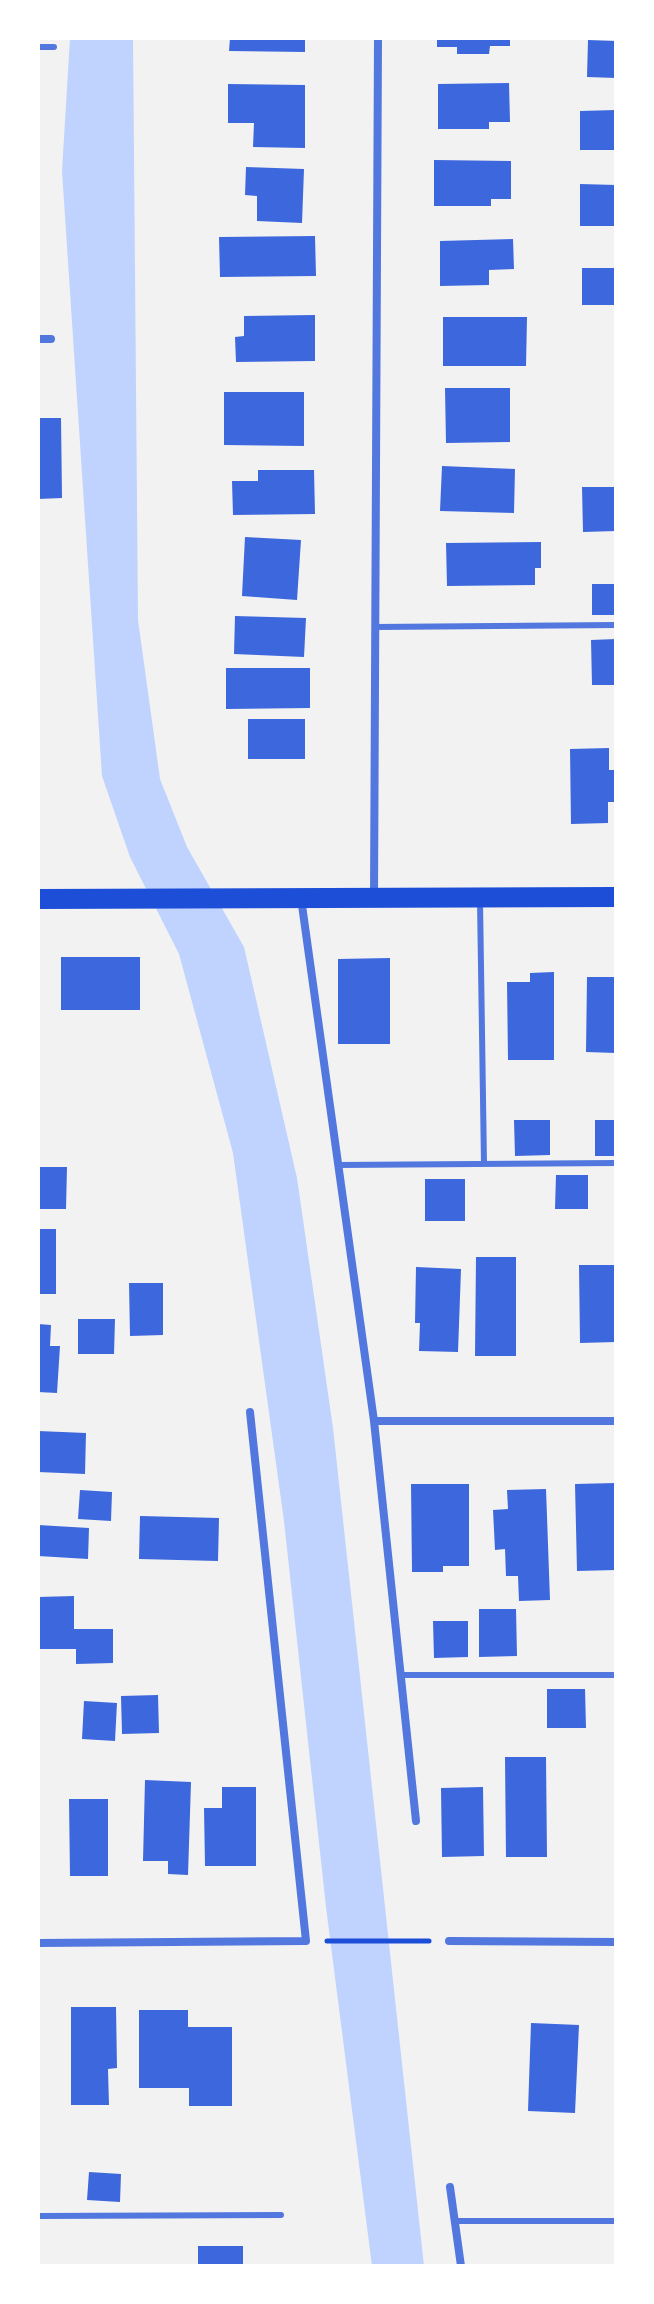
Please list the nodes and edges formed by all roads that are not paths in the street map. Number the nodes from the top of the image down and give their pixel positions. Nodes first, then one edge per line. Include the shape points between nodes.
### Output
1 (378, 38) edge
2 (38, 47) edge
3 (54, 47) dead end
4 (38, 339) edge
5 (51, 339) dead end
6 (616, 625) edge
7 (376, 627) junction
8 (480, 897) junction
9 (616, 897) edge
10 (301, 898) junction
11 (374, 898) junction
12 (38, 899) edge
13 (616, 1163) edge
14 (484, 1164) junction
15 (338, 1165) junction
16 (250, 1412) dead end
17 (374, 1421) junction
18 (616, 1421) edge
19 (401, 1675) junction
20 (616, 1675) edge
21 (416, 1821) dead end
22 (449, 1941) road end
23 (616, 1942) edge
24 (38, 1943) edge
25 (450, 2187) dead end
26 (281, 2215) dead end
27 (38, 2216) edge
28 (455, 2221) junction
29 (616, 2221) edge
30 (461, 2266) edge

1 - 7 street
2 - 3 lane
4 - 5 street
6 - 7 lane
7 - 11 street
8 - 9 main road
8 - 11 main road
8 - 14 lane
10 - 11 main road
10 - 12 main road
10 - 15 street
13 - 14 lane
14 - 15 lane
15 - 17 street
16 - 24 street via 306,1941
17 - 18 street
17 - 19 street
19 - 20 lane
19 - 21 street
22 - 23 street
25 - 28 street
26 - 27 lane
28 - 29 lane
28 - 30 street

